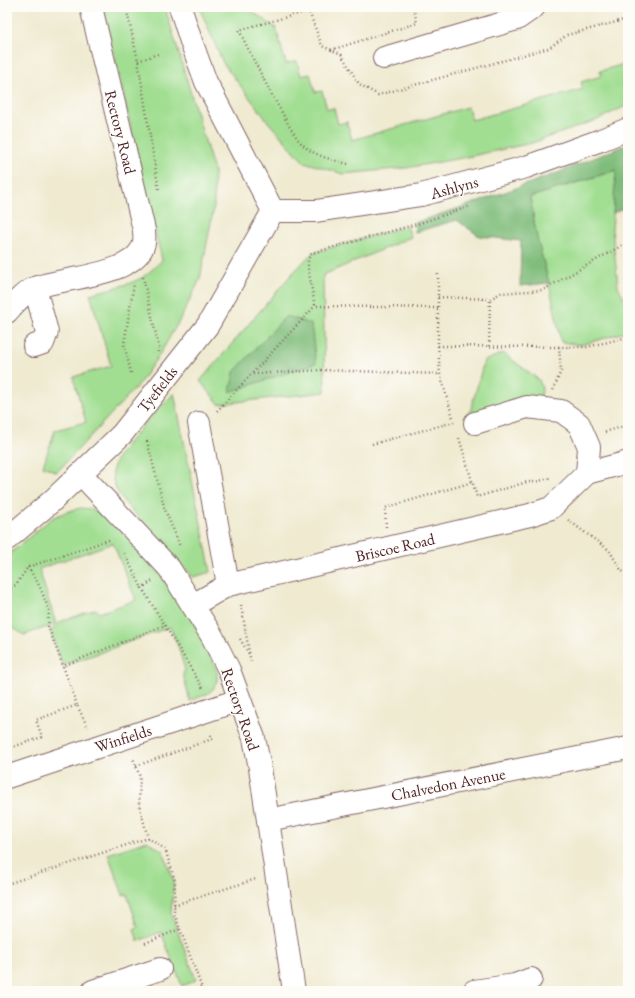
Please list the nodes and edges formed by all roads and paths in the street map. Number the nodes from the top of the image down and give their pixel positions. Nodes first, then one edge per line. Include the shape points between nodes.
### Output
1 (90, 7) edge
2 (126, 7) edge
3 (180, 7) edge
4 (413, 7) edge
5 (534, 7) edge
6 (331, 50) dead end
7 (158, 54) dead end
8 (384, 58) dead end
9 (628, 129) edge
10 (477, 204) dead end
11 (273, 211) junction
12 (628, 242) edge
13 (438, 274) dead end
14 (143, 277) dead end
15 (135, 280) dead end
16 (35, 288) junction
17 (438, 297) junction
18 (490, 298) junction
19 (315, 306) junction
20 (438, 308) junction
21 (7, 312) edge
22 (628, 337) edge
23 (34, 346) dead end
24 (438, 346) junction
25 (489, 346) junction
26 (559, 347) junction
27 (157, 354) dead end
28 (132, 373) dead end
29 (252, 374) junction
30 (440, 374) junction
31 (551, 396) dead end
32 (207, 418) joint
33 (628, 426) edge
34 (461, 427) junction
35 (604, 432) dead end
36 (147, 442) dead end
37 (372, 444) dead end
38 (628, 462) edge
39 (587, 473) junction
40 (81, 474) junction
41 (556, 476) dead end
42 (473, 482) junction
43 (386, 529) dead end
44 (115, 538) dead end
45 (7, 539) edge
46 (179, 545) junction
47 (122, 550) dead end
48 (183, 551) dead end
49 (28, 567) junction
50 (169, 568) junction
51 (142, 588) junction
52 (7, 589) edge
53 (234, 593) junction
54 (194, 605) junction
55 (165, 625) junction
56 (64, 666) junction
57 (253, 670) dead end
58 (207, 694) dead end
59 (239, 700) junction
60 (77, 706) dead end
61 (209, 732) dead end
62 (628, 748) edge
63 (130, 752) dead end
64 (136, 766) junction
65 (7, 777) edge
66 (268, 820) junction
67 (148, 838) junction
68 (262, 877) dead end
69 (7, 884) edge
70 (174, 905) junction
71 (180, 929) junction
72 (145, 943) dead end
73 (160, 969) dead end
74 (531, 979) dead end
75 (202, 986) junction
76 (93, 991) edge
77 (188, 991) edge
78 (203, 991) edge
79 (294, 991) edge
80 (474, 991) edge

1 - 16 street, Rectory Road via 144,230 144,244 136,256 120,267
2 - 7 path via 138,61
3 - 11 street via 206,82
4 - 6 path via 417,23
5 - 8 street via 517,19
9 - 11 street, Ashlyns via 526,167 421,195 316,210
10 - 19 path via 417,224 312,253 308,259 308,268
11 - 40 street, Tyefields via 208,325 122,434
12 - 18 path via 544,290 501,293
13 - 17 path
14 - 27 path via 159,348
15 - 28 path via 124,344
16 - 21 street via 17,300
16 - 23 street via 48,332 43,343
17 - 18 path
17 - 20 path
18 - 25 path
19 - 20 path
19 - 29 path
20 - 24 path
22 - 26 path via 587,347
24 - 25 path
24 - 30 path
25 - 26 path
26 - 31 path via 561,371
29 - 30 path via 322,370
29 - 32 path
30 - 34 path
32 - 53 street
33 - 35 path
34 - 37 path
34 - 39 street via 527,407 561,411 579,424 589,447
34 - 42 path
36 - 46 path via 165,510
38 - 39 street, Briscoe Road
39 - 53 street, Briscoe Road via 552,508
40 - 45 street, Tyefields
40 - 50 street, Rectory Road
41 - 42 path via 477,497
42 - 43 path via 385,508
44 - 49 path
46 - 48 path
46 - 50 path
47 - 51 path
49 - 52 path via 16,585
49 - 56 path via 40,587 49,610 48,626
50 - 51 path
50 - 54 street, Rectory Road
51 - 55 path
53 - 54 street, Briscoe Road
53 - 57 path
54 - 59 street, Rectory Road via 229,670
55 - 56 path
55 - 58 path
56 - 60 path
59 - 65 street, Winfields
59 - 66 street, Rectory Road via 254,738
61 - 64 path via 212,739
62 - 66 street, Chalvedon Avenue
63 - 64 path
64 - 67 path via 140,777 139,804
66 - 79 street, Rectory Road
67 - 69 path
67 - 70 path via 165,849 175,881
68 - 70 path
70 - 71 path
71 - 72 path
71 - 75 path
73 - 76 street
74 - 80 street via 516,985
75 - 77 path
75 - 78 path

